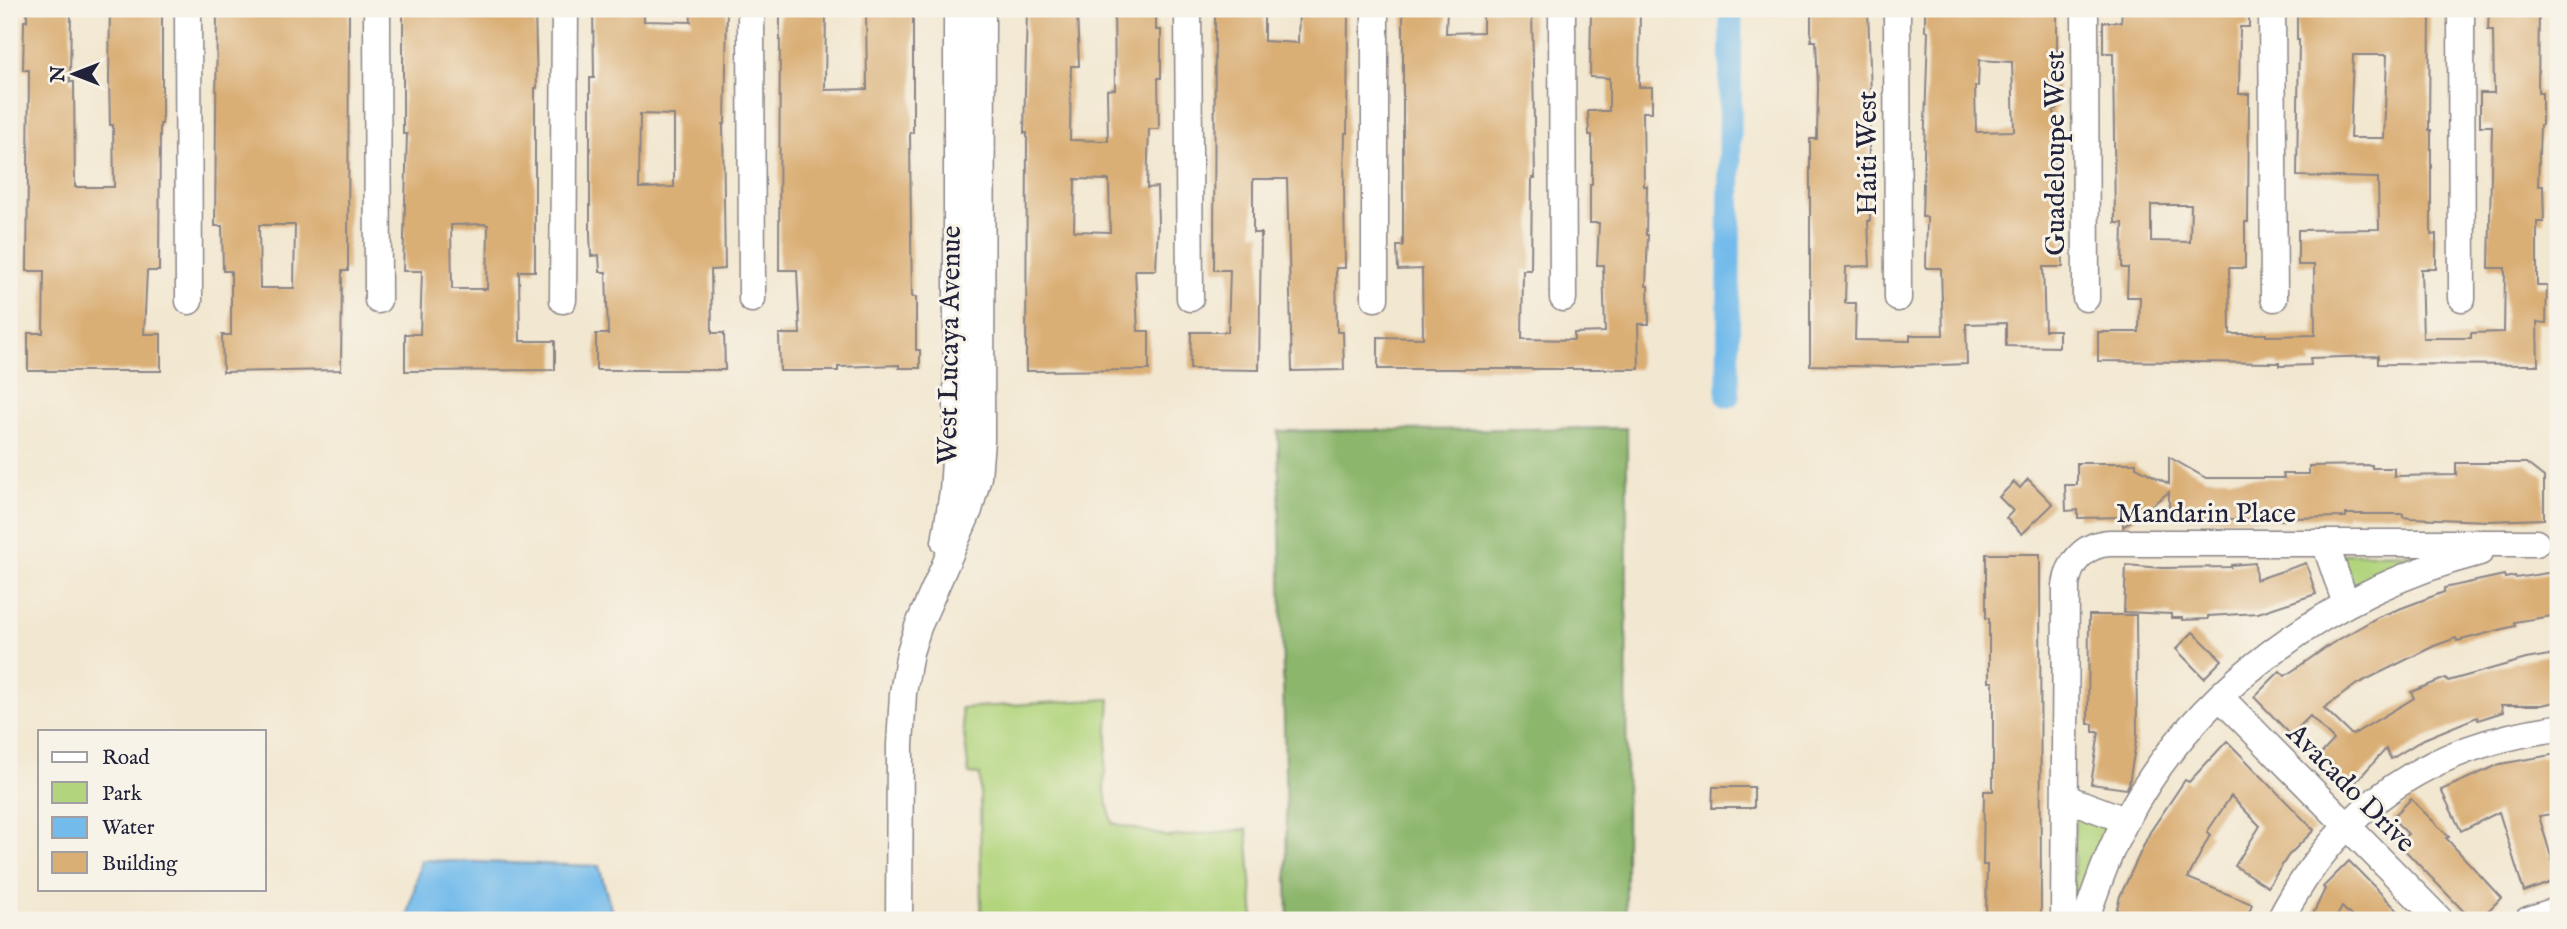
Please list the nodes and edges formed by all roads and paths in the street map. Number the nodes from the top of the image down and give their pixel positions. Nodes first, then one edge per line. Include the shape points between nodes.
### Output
1 (188, 9) edge
2 (377, 9) edge
3 (565, 9) edge
4 (751, 9) edge
5 (957, 9) edge
6 (982, 9) edge
7 (1188, 9) edge
8 (1376, 9) edge
9 (1562, 9) edge
10 (1897, 9) edge
11 (2085, 9) edge
12 (2272, 9) edge
13 (2461, 9) edge
14 (970, 191) junction
15 (1189, 298) dead end
16 (1375, 298) dead end
17 (1563, 298) dead end
18 (1898, 298) dead end
19 (2086, 298) dead end
20 (2274, 298) dead end
21 (2462, 298) dead end
22 (752, 299) dead end
23 (378, 300) dead end
24 (563, 300) dead end
25 (189, 301) dead end
26 (2325, 543) junction
27 (2547, 543) edge
28 (2346, 604) junction
29 (2220, 697) junction
30 (2558, 728) edge
31 (2066, 798) junction
32 (2125, 820) junction
33 (2346, 826) junction
34 (2558, 910) edge
35 (899, 920) edge
36 (2064, 920) edge
37 (2085, 920) edge
38 (2280, 920) edge
39 (2440, 920) edge
40 (2528, 920) edge

1 - 25 street
2 - 23 street
3 - 24 street
4 - 22 street
5 - 14 street
6 - 14 street, West Lucaya Avenue
7 - 15 street
8 - 16 street
9 - 17 street
10 - 18 street, Haiti West
11 - 19 street, Guadeloupe West
12 - 20 street
13 - 21 street
14 - 35 street, West Lucaya Avenue via 970,406 978,477 969,510 910,652 900,745
26 - 27 street, Mandarin Place
26 - 28 street
26 - 31 street, Mandarin Place via 2110,543 2082,553 2070,569 2066,586
27 - 28 street via 2498,548 2450,560
28 - 29 street via 2278,648
29 - 32 street via 2177,745
29 - 33 street, Avacado Drive
30 - 33 street via 2510,735 2443,758 2383,794
31 - 32 street
31 - 36 street, Mandarin Place
32 - 37 street
33 - 38 street via 2303,880
33 - 39 street, Avacado Drive
34 - 40 street

